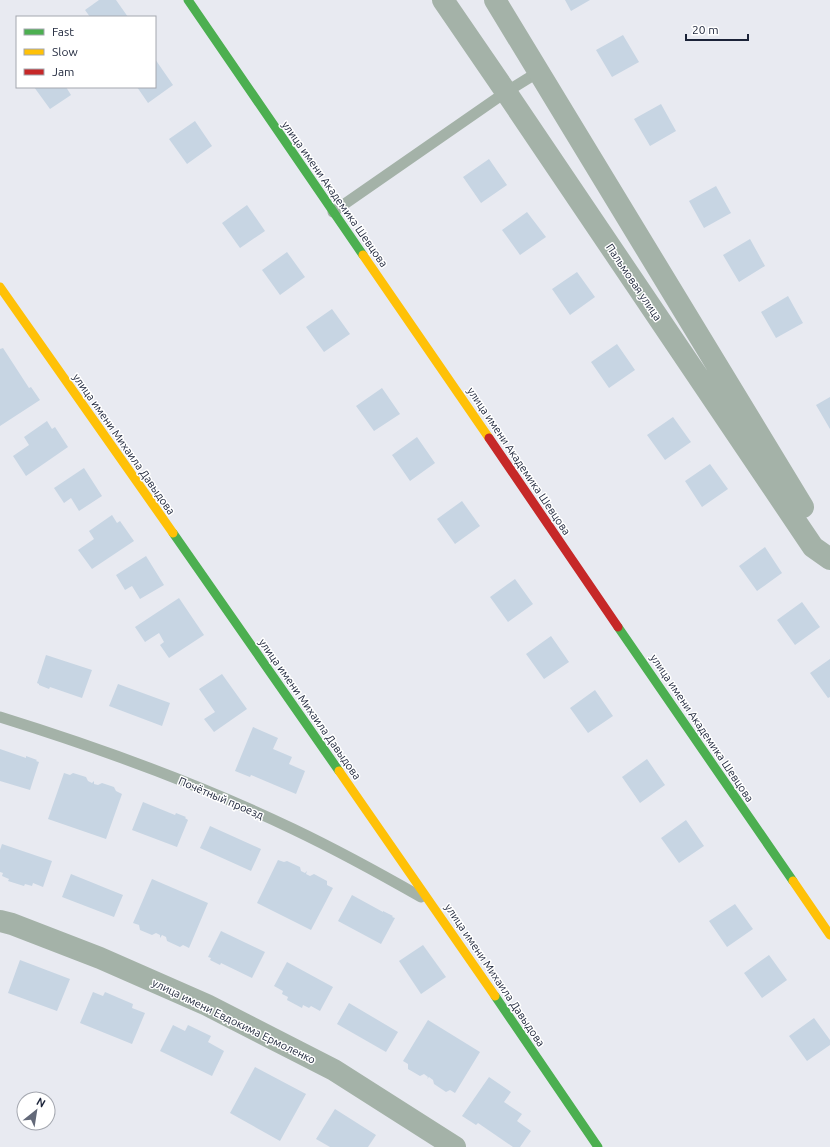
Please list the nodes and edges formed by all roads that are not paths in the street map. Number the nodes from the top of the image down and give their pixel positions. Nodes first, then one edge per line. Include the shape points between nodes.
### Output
1 (188, 0) edge
2 (442, 0) edge
3 (495, 0) edge
4 (540, 71) junction
5 (506, 92) junction
6 (333, 212) junction
7 (0, 287) edge
8 (830, 552) edge
9 (830, 559) edge
10 (0, 717) edge
11 (431, 902) junction
12 (0, 921) edge
13 (830, 935) edge
14 (455, 1147) edge
15 (598, 1147) edge

1 - 6 street, улица имени Академика Шевцова
2 - 5 street, Пальмовая улица
3 - 4 street
4 - 5 lane
4 - 8 street
5 - 6 lane
5 - 9 street, Пальмовая улица via 813,547
6 - 13 street, улица имени Академика Шевцова
7 - 11 street, улица имени Михаила Давыдова
10 - 11 lane, Почётный проезд via 66,737 204,790 294,829
11 - 15 street, улица имени Михаила Давыдова
12 - 14 street, улица имени Евдокима Ермоленко via 100,958 207,1005 334,1070

